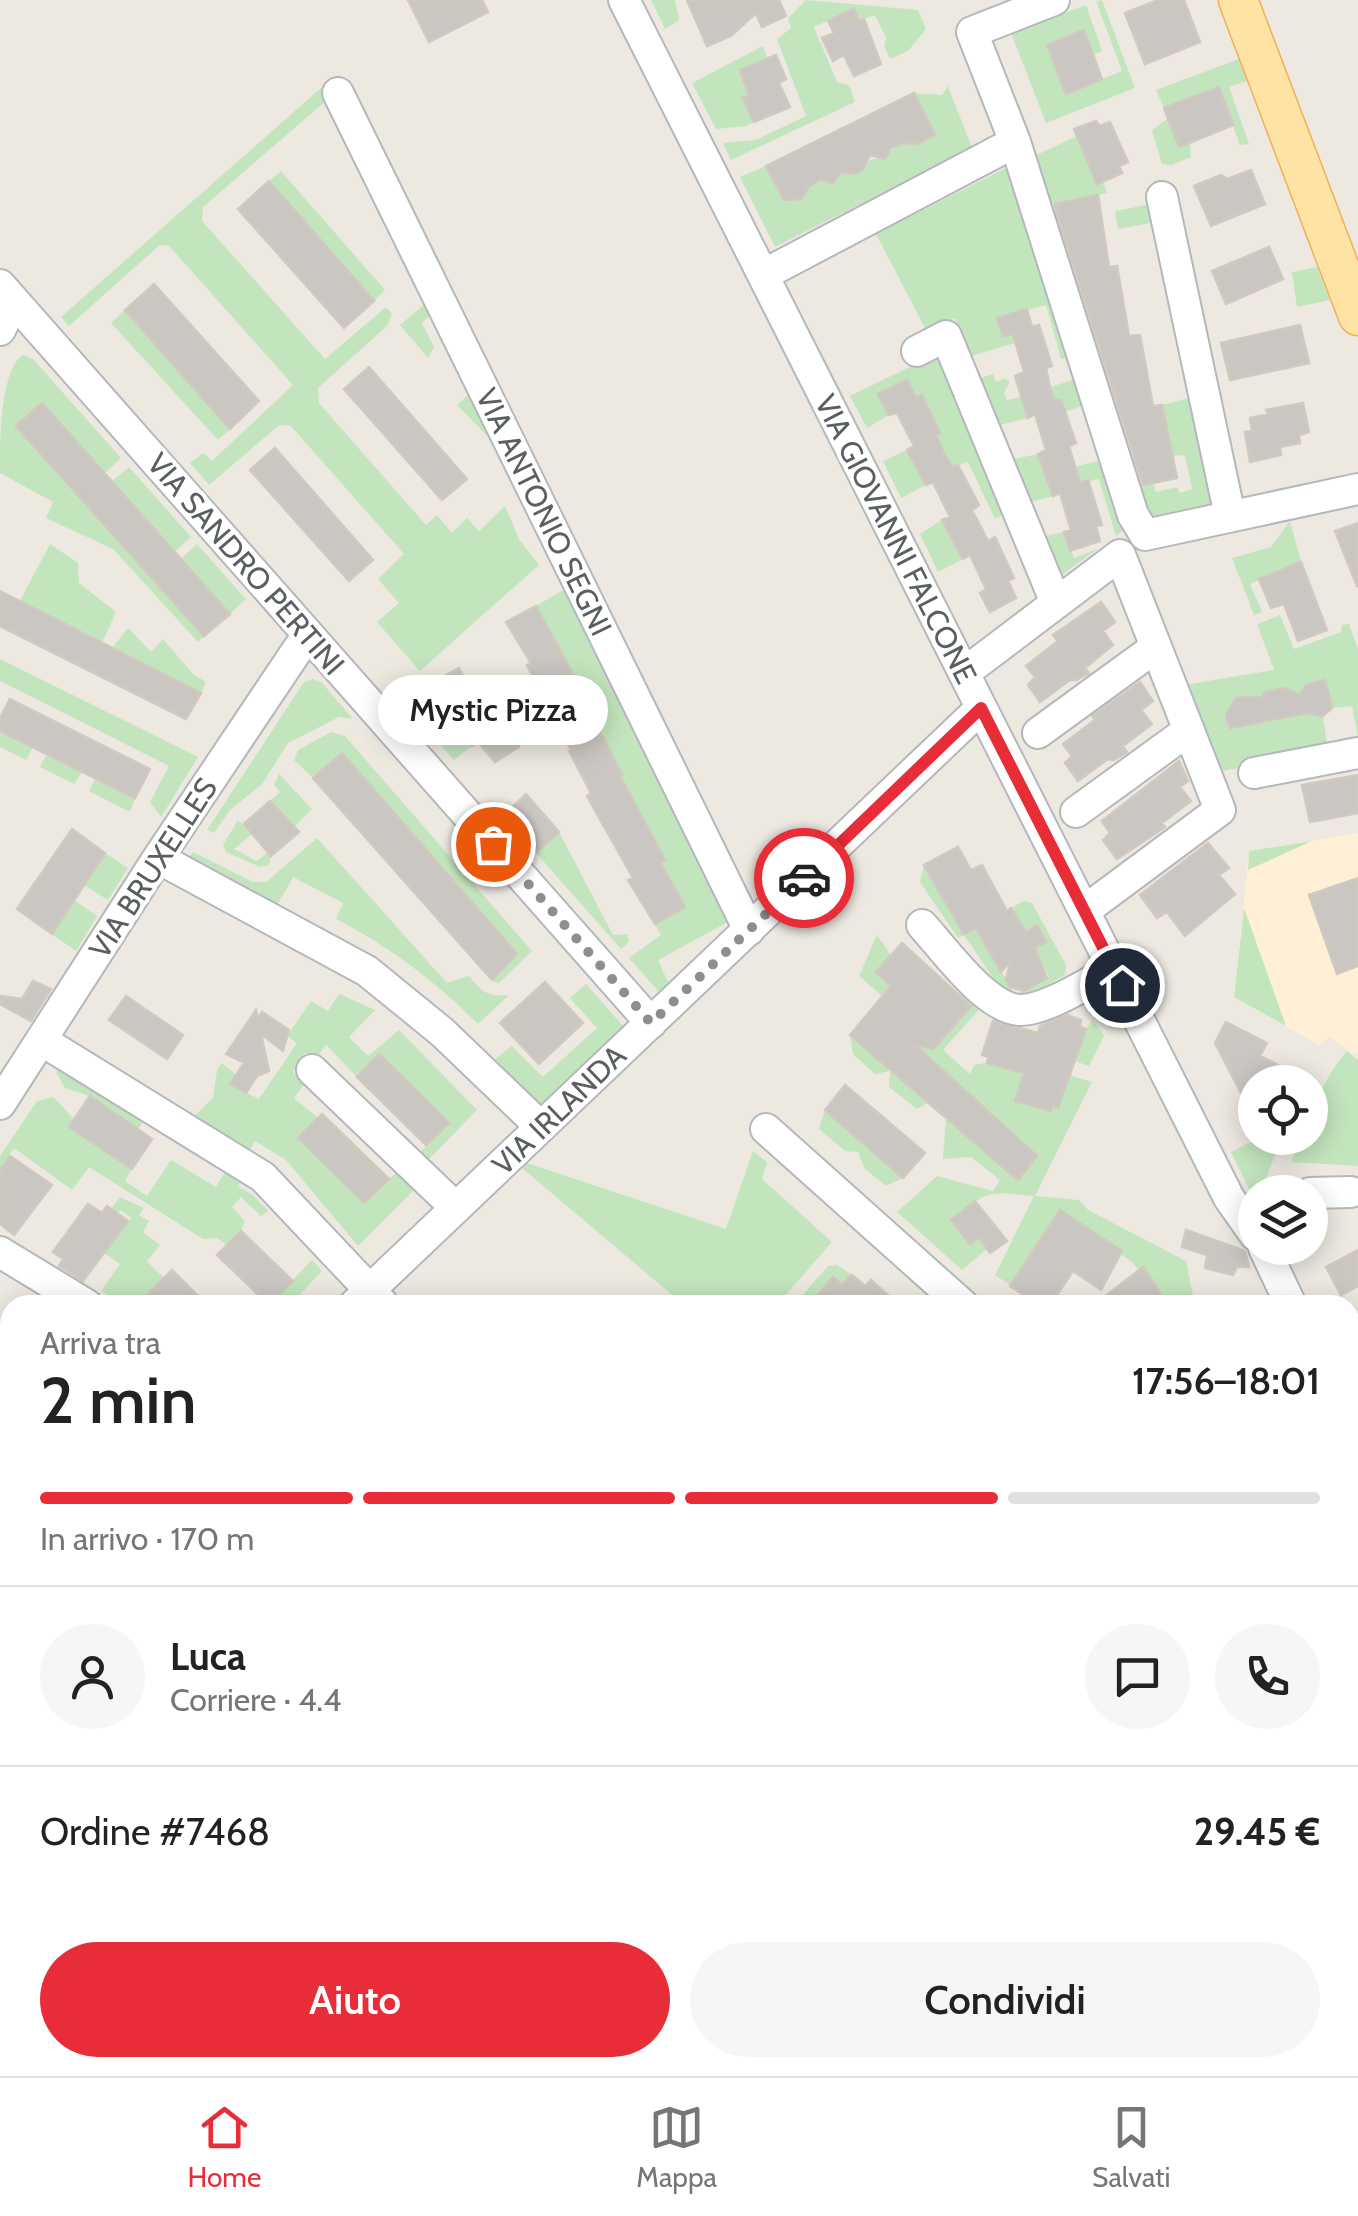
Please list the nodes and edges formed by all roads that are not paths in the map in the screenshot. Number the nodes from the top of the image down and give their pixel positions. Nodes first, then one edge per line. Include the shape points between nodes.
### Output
1 (624, 0) edge
2 (1054, 0) edge
3 (1238, 0) edge
4 (1264, 0) edge
5 (338, 93) dead end
6 (1015, 142) junction
7 (1162, 197) dead end
8 (1358, 250) edge
9 (763, 275) junction
10 (7, 294) edge
11 (1358, 316) edge
12 (0, 330) edge
13 (917, 350) dead end
14 (1358, 488) edge
15 (1230, 516) junction
16 (1056, 602) junction
17 (308, 634) junction
18 (1156, 647) junction
19 (964, 672) junction
20 (981, 708) junction
21 (1188, 730) junction
22 (1038, 734) dead end
23 (1358, 753) edge
24 (1254, 773) dead end
25 (1076, 812) dead end
26 (158, 858) junction
27 (1084, 911) junction
28 (922, 924) dead end
29 (750, 930) junction
30 (1114, 969) junction
31 (651, 1023) junction
32 (41, 1040) junction
33 (312, 1070) dead end
34 (0, 1104) edge
35 (541, 1128) junction
36 (766, 1129) dead end
37 (1350, 1192) dead end
38 (1328, 1193) edge
39 (456, 1208) junction
40 (1238, 1210) edge
41 (0, 1252) edge
42 (1272, 1265) edge
43 (71, 1295) edge
44 (365, 1295) edge
45 (374, 1295) edge
46 (952, 1295) edge
47 (1286, 1295) edge

1 - 9 street, VIA GIOVANNI FALCONE
2 - 6 street via 972,32
3 - 11 main road
4 - 8 main road
5 - 29 street, VIA ANTONIO SEGNI
6 - 9 street
6 - 15 street via 1145,535
7 - 15 street
9 - 19 street, VIA GIOVANNI FALCONE
10 - 12 street
10 - 17 street, VIA SANDRO PERTINI
13 - 16 street via 946,336
14 - 15 street
16 - 18 street via 1120,555
16 - 19 street
17 - 26 street, VIA BRUXELLES
17 - 31 street, VIA SANDRO PERTINI
18 - 21 street
18 - 22 street
19 - 20 street, VIA GIOVANNI FALCONE
20 - 27 street, VIA GIOVANNI FALCONE
20 - 29 street, VIA IRLANDA
21 - 25 street
21 - 27 street via 1220,810
23 - 24 street
26 - 32 street, VIA BRUXELLES
26 - 35 street via 366,971 442,1032
27 - 30 street, VIA GIOVANNI FALCONE
28 - 30 street via 986,995 1013,1009 1040,1005
29 - 31 street, VIA IRLANDA
30 - 40 street, VIA GIOVANNI FALCONE
31 - 35 street, VIA IRLANDA
32 - 34 street, VIA BRUXELLES
32 - 44 street via 263,1176
33 - 39 street
35 - 39 street, VIA IRLANDA
36 - 46 street
37 - 38 street
39 - 45 street, VIA IRLANDA
41 - 43 street
42 - 47 street, VIA GIOVANNI FALCONE

